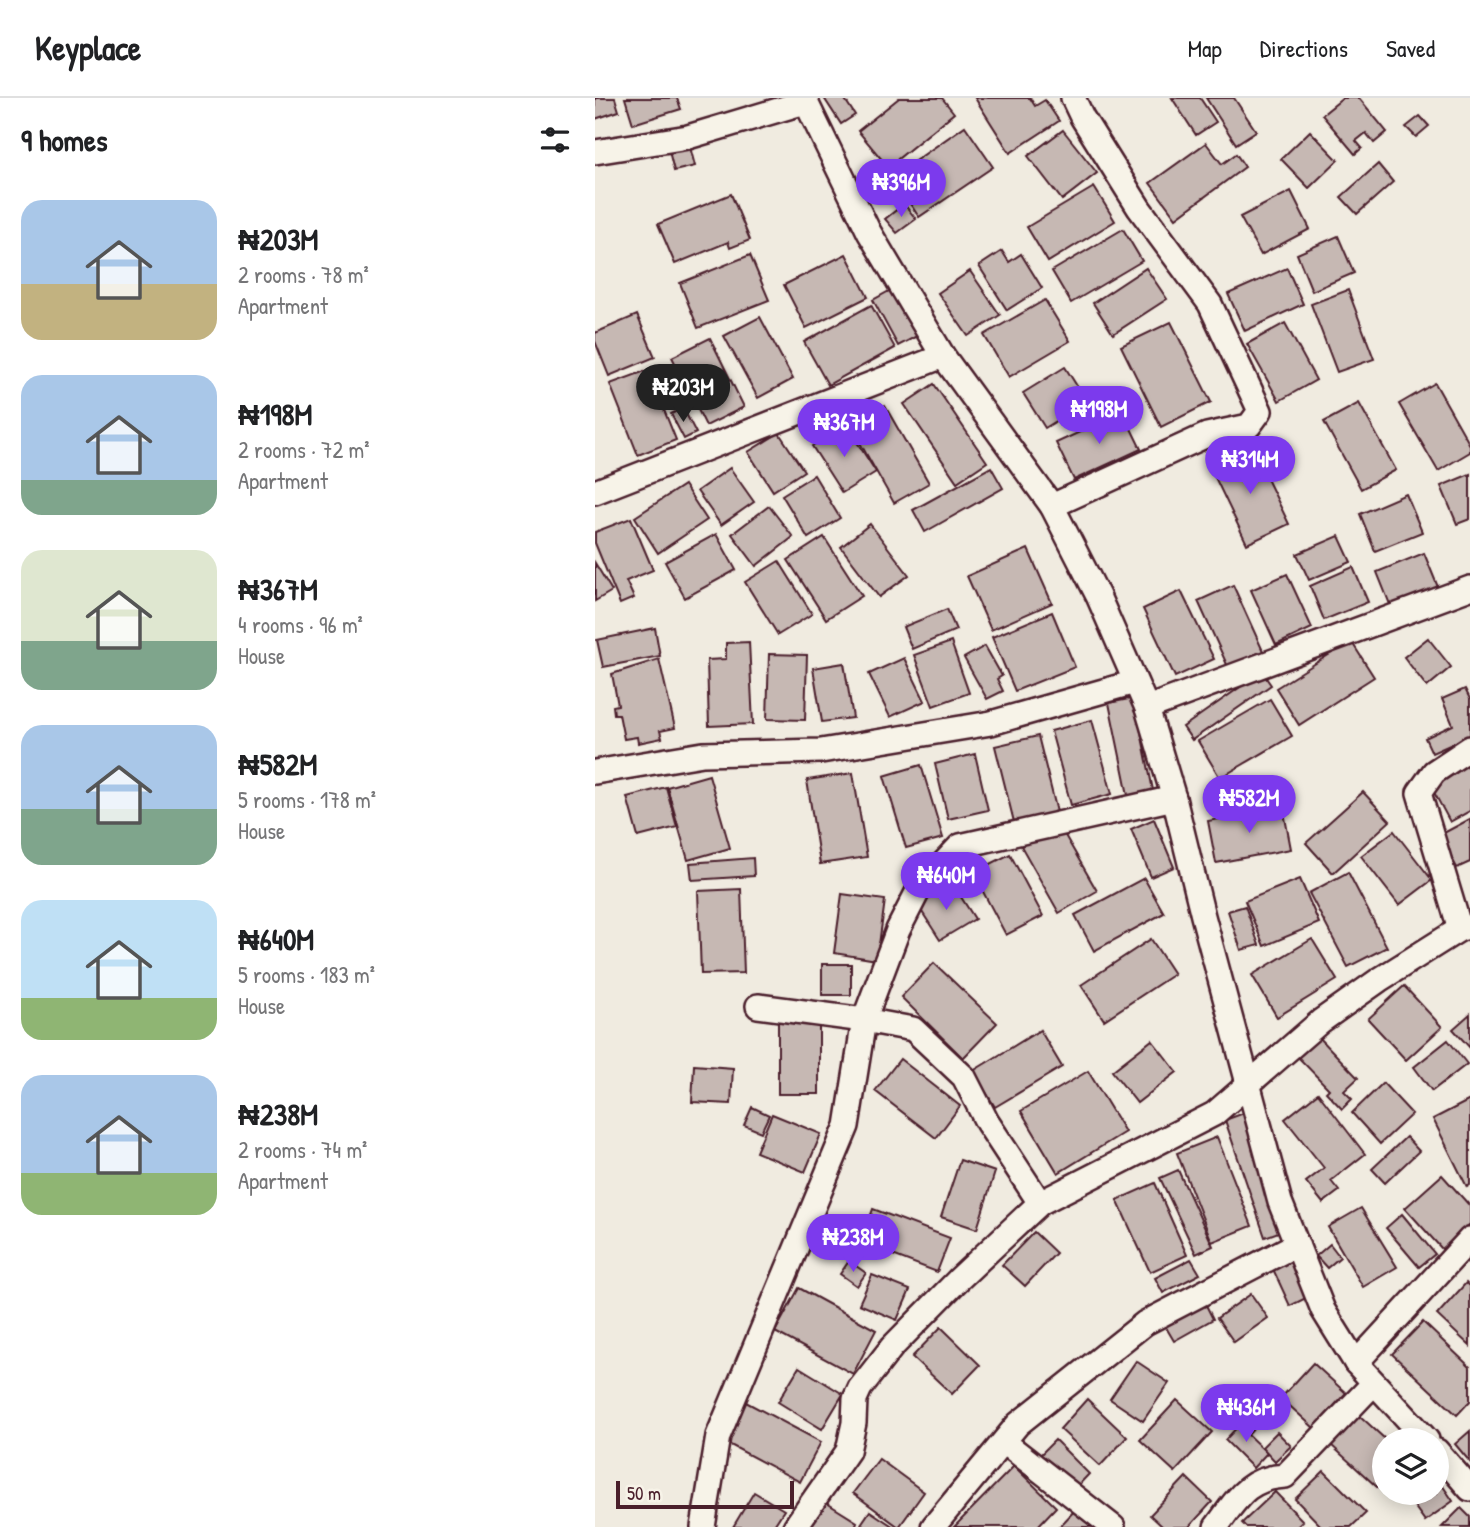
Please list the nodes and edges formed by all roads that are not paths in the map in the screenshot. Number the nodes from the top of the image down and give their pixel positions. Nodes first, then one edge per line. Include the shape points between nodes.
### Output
1 (1073, 98) edge
2 (804, 100) edge
3 (595, 152) edge
4 (943, 356) junction
5 (595, 492) edge
6 (1052, 506) junction
7 (1470, 588) edge
8 (1135, 682) junction
9 (1147, 708) junction
10 (1470, 748) edge
11 (595, 772) edge
12 (1174, 798) junction
13 (1465, 928) edge
14 (758, 1006) dead end
15 (864, 1020) junction
16 (1249, 1086) junction
17 (1040, 1203) junction
18 (1470, 1240) edge
19 (1297, 1244) junction
20 (1356, 1363) junction
21 (1374, 1383) junction
22 (1416, 1428) edge
23 (1004, 1442) junction
24 (1449, 1465) edge
25 (1470, 1489) edge
26 (703, 1527) edge
27 (796, 1527) edge
28 (933, 1527) edge
29 (1113, 1527) edge
30 (1216, 1527) edge

1 - 6 street via 1139,208 1210,304 1260,411 1249,426 1207,435
2 - 3 street via 688,137
2 - 4 street via 869,232
4 - 5 street
4 - 6 street
6 - 8 street
7 - 9 street
8 - 9 street
8 - 11 street via 991,723 821,751 702,754
9 - 12 street
10 - 13 street via 1434,772 1419,793
12 - 15 street via 960,846 919,889
12 - 16 street
13 - 16 street via 1321,1021
14 - 15 street
15 - 17 street via 913,1029 964,1077 987,1122
15 - 26 street via 847,1126 718,1436
16 - 17 street via 1214,1114
16 - 19 street via 1280,1202
17 - 27 street via 892,1347 860,1388 848,1451
18 - 20 street
19 - 20 street via 1324,1310
19 - 23 street via 1145,1323 1018,1424
20 - 21 street
21 - 22 street
21 - 30 street via 1285,1476 1251,1484
23 - 28 street
23 - 29 street
24 - 25 street

